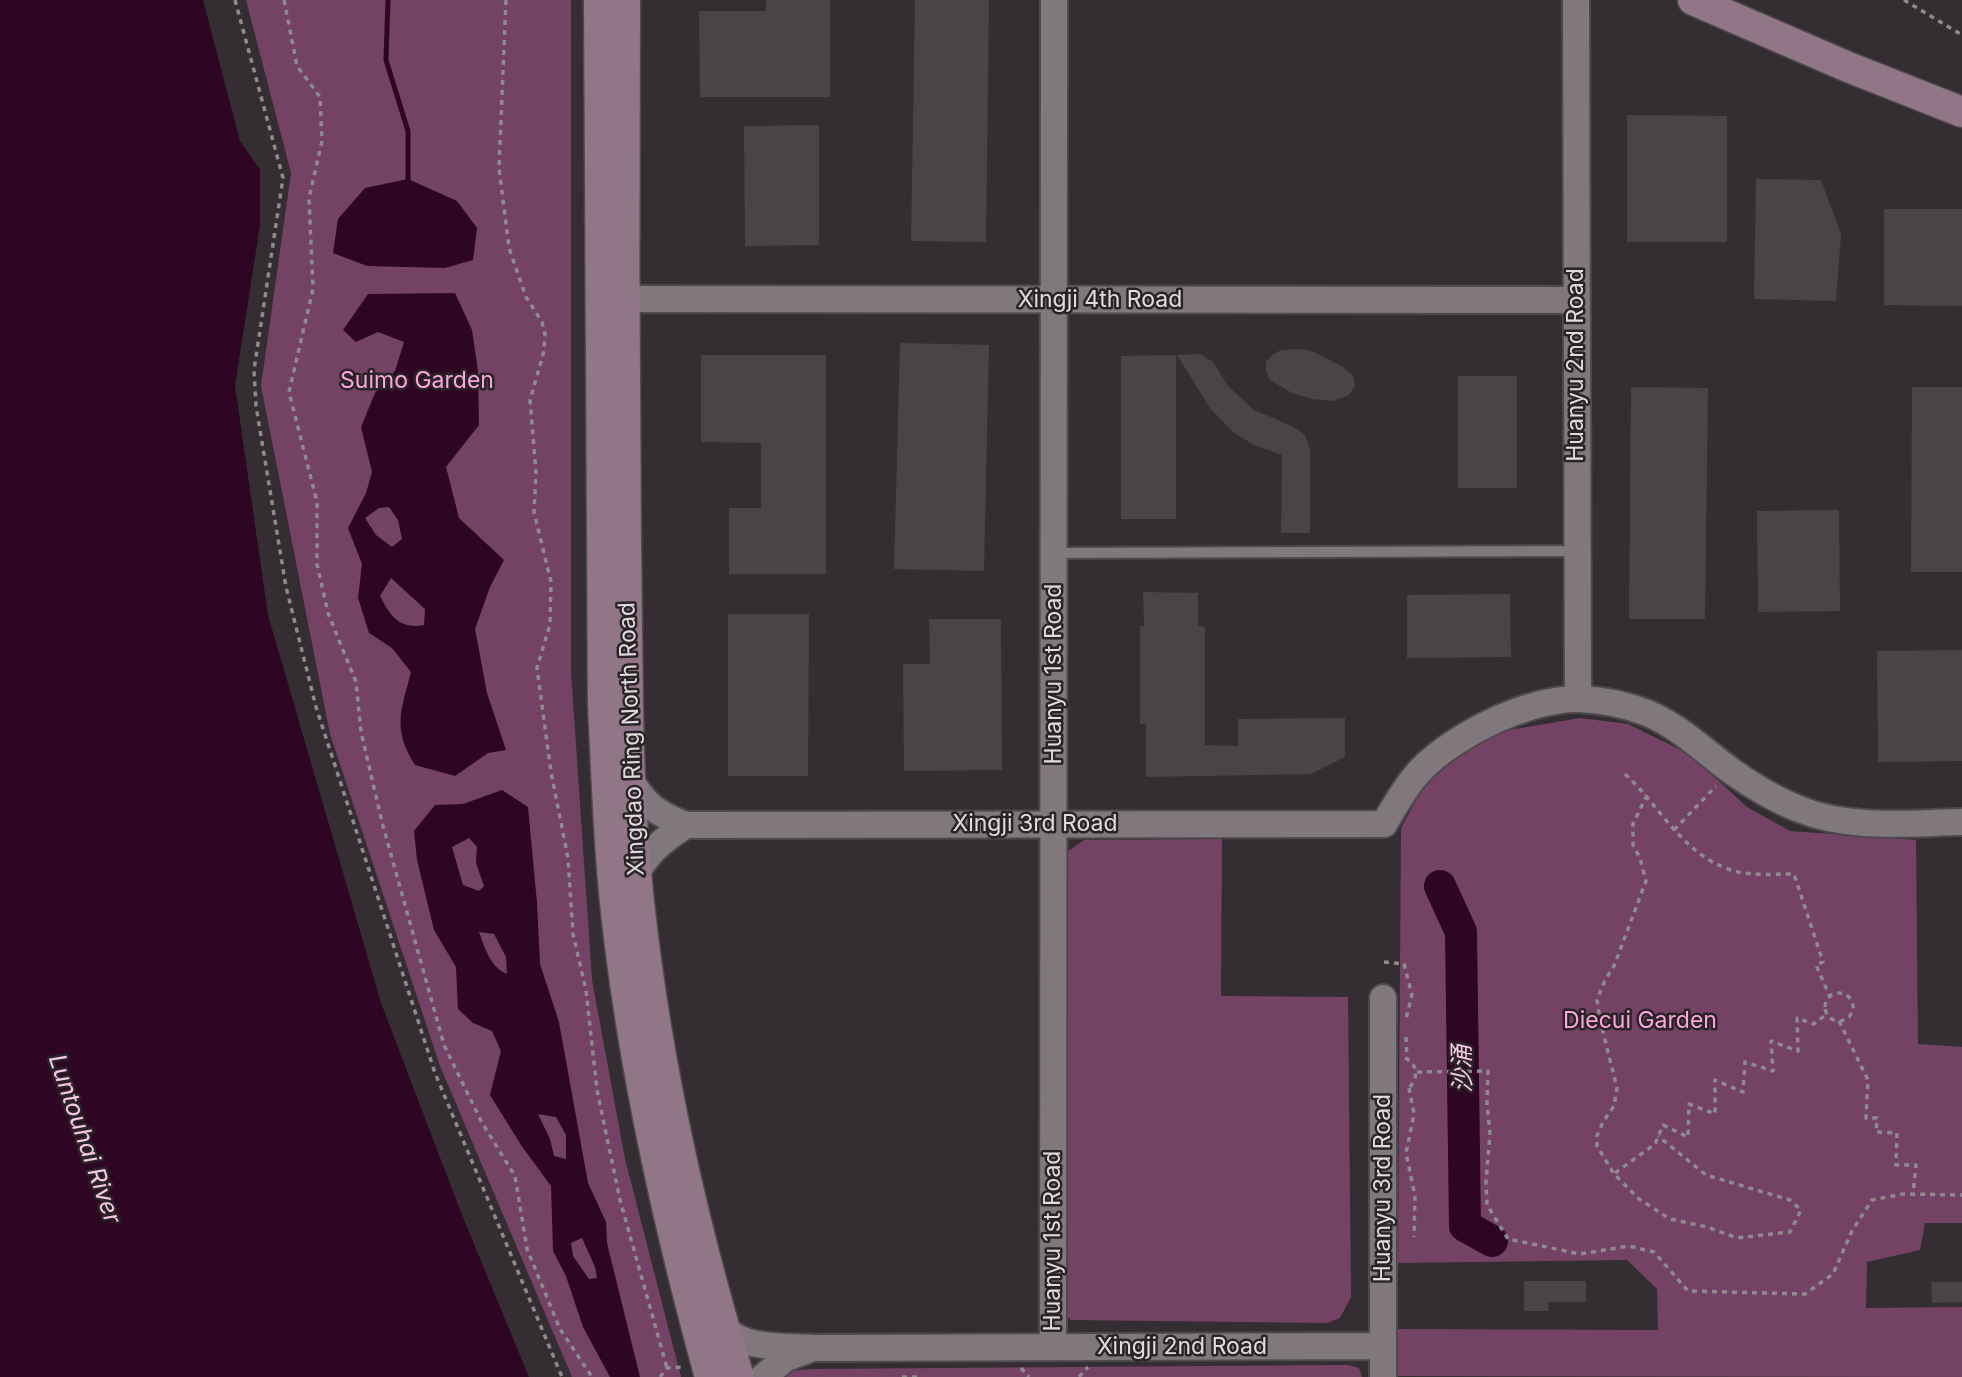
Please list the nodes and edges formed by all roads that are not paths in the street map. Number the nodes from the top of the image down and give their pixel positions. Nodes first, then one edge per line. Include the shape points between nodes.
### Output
1 (599, 0) edge
2 (625, 0) edge
3 (1054, 0) edge
4 (1576, 0) edge
5 (1598, 0) edge
6 (1693, 0) edge
7 (1741, 0) edge
8 (1576, 32) junction
9 (1962, 90) edge
10 (1962, 112) edge
11 (612, 299) junction
12 (1055, 300) junction
13 (1575, 300) junction
14 (1577, 551) junction
15 (1054, 553) junction
16 (1578, 699) junction
17 (629, 778) junction
18 (1962, 822) edge
19 (1054, 823) junction
20 (686, 825) junction
21 (636, 873) junction
22 (1383, 998) dead end
23 (724, 1327) junction
24 (1383, 1346) junction
25 (1053, 1347) junction
26 (813, 1348) junction
27 (700, 1377) edge
28 (739, 1377) edge
29 (763, 1377) edge
30 (1383, 1377) edge

1 - 11 main road
2 - 11 main road
3 - 12 street, Huanyu 1st Road
4 - 8 street, Huanyu 2nd Road
5 - 8 street
6 - 10 main road
7 - 9 main road
8 - 13 street, Huanyu 2nd Road
11 - 12 street, Xingji 4th Road
11 - 17 main road, Xingdao Ring North Road
11 - 27 main road, Xingdao Ring North Road via 603,705 608,819 618,936 646,1118
12 - 13 street, Xingji 4th Road
12 - 15 street, Huanyu 1st Road
13 - 14 street, Huanyu 2nd Road
14 - 15 lane
14 - 16 street, Huanyu 2nd Road
15 - 19 street, Huanyu 1st Road
16 - 18 street via 1611,702 1647,713 1681,732 1731,771 1800,809 1855,823
16 - 19 street, Xingji 3rd Road via 1516,713 1464,736 1413,778 1384,824
17 - 20 street, Xingji 3rd Road via 649,806
17 - 21 main road, Xingdao Ring North Road
19 - 20 street, Xingji 3rd Road
19 - 25 street, Huanyu 1st Road
20 - 21 street via 661,841
21 - 23 main road, Xingdao Ring North Road via 668,1091
22 - 24 street, Huanyu 3rd Road
23 - 26 street, Xingji 2nd Road via 740,1339
23 - 28 main road, Xingdao Ring North Road
24 - 25 street, Xingji 2nd Road
24 - 30 street, Huanyu 3rd Road
25 - 26 street, Xingji 2nd Road
26 - 29 street, Xingji 2nd Road via 786,1358

